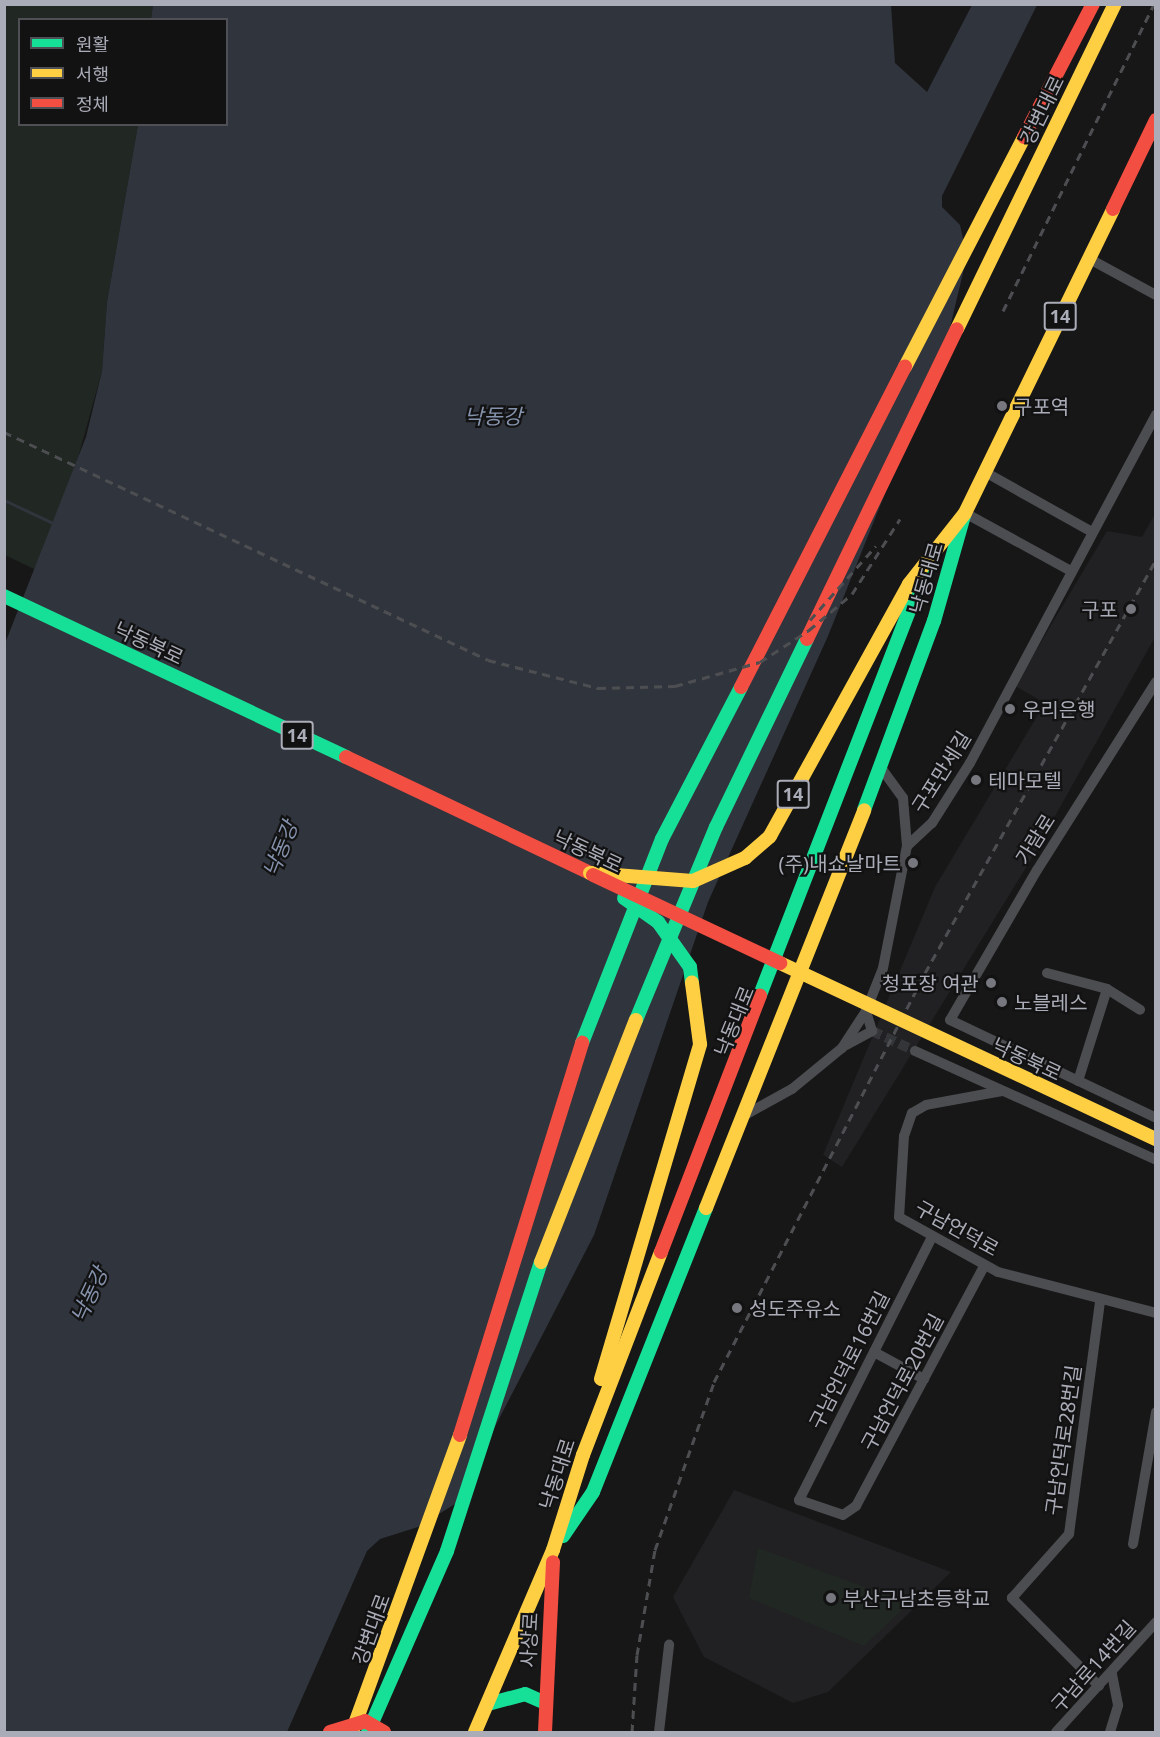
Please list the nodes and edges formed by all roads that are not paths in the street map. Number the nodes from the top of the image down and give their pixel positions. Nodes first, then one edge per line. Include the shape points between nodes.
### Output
1 (1094, 4) edge
2 (1115, 4) edge
3 (1155, 122) edge
4 (1088, 258) junction
5 (1155, 295) edge
6 (1155, 414) edge
7 (985, 471) junction
8 (965, 513) junction
9 (1090, 531) junction
10 (1071, 571) junction
11 (4, 596) edge
12 (1155, 682) edge
13 (880, 766) junction
14 (907, 846) junction
15 (590, 873) junction
16 (1047, 973) dead end
17 (1107, 989) junction
18 (1140, 1010) dead end
19 (866, 1011) junction
20 (842, 1048) junction
21 (915, 1051) tunnel mouth
22 (1078, 1081) junction
23 (1002, 1091) junction
24 (743, 1116) junction
25 (1155, 1118) edge
26 (1155, 1139) edge
27 (1155, 1160) edge
28 (932, 1237) junction
29 (984, 1266) junction
30 (1100, 1302) junction
31 (1155, 1313) edge
32 (874, 1352) junction
33 (924, 1379) junction
34 (1155, 1412) edge
35 (849, 1513) joint
36 (1133, 1544) dead end
37 (553, 1550) junction
38 (1155, 1622) edge
39 (669, 1645) dead end
40 (1112, 1673) junction
41 (1099, 1686) junction
42 (545, 1703) junction
43 (488, 1704) junction
44 (330, 1732) edge
45 (352, 1732) edge
46 (368, 1732) edge
47 (384, 1732) edge
48 (475, 1732) edge
49 (545, 1732) edge
50 (659, 1732) edge
51 (1056, 1732) edge
52 (1110, 1732) edge

1 - 45 main road, 강변대로, bridge via 662,839 569,1076 424,1538
2 - 46 main road, 강변대로, bridge via 716,827 658,961 561,1202 447,1551
3 - 4 main road, 낙동대로 / 14
4 - 5 street
4 - 7 main road, 낙동대로 / 14
6 - 9 street, 구포만세길
7 - 8 main road, 낙동대로 / 14
7 - 9 street
8 - 10 street
8 - 13 main road, 낙동대로 / 14 via 934,621
8 - 15 main road, 14, bridge via 909,584 770,836 745,858 693,881
8 - 37 main road, 낙동대로 via 927,564 770,981 583,1455
9 - 10 street, 구포만세길
10 - 14 street, 구포만세길 via 970,763 932,823
11 - 15 main road, 낙동북로 / 14
12 - 22 street, 가람로 via 1036,870 950,1020
13 - 14 street via 903,798
13 - 24 main road, 낙동대로 / 14
14 - 19 street via 895,925
15 - 26 main road, 낙동북로, bridge
15 - 37 main road, 14, bridge via 658,922 690,967 700,1044
16 - 17 street
17 - 18 street
17 - 22 street
19 - 20 street
19 - 20 street via 872,1030
20 - 24 street via 792,1089
21 - 23 street
22 - 25 street
23 - 27 street
23 - 28 street, 구남언덕로 via 926,1105 912,1113 904,1136 899,1217
24 - 37 main road, 낙동대로 / 14 via 593,1492
28 - 29 street, 구남언덕로
28 - 32 street, 구남언덕로16번길
29 - 30 street, 구남언덕로
29 - 33 street, 구남언덕로20번길
30 - 31 street, 구남언덕로
30 - 41 street, 구남언덕로28번길 via 1069,1534 1011,1598
32 - 33 street
32 - 35 street, 구남언덕로16번길 via 799,1500
33 - 35 street, 구남언덕로20번길
34 - 36 street
37 - 42 main road, 사상로
37 - 43 main road, 낙동대로
38 - 40 street, 구남로14번길
39 - 50 street
40 - 41 street, 구남로14번길
40 - 52 street via 1118,1705
41 - 51 street, 구남로14번길
42 - 43 main road via 525,1694
42 - 49 main road, 사상로
43 - 48 main road, 낙동대로
44 - 47 main road, bridge via 365,1721

